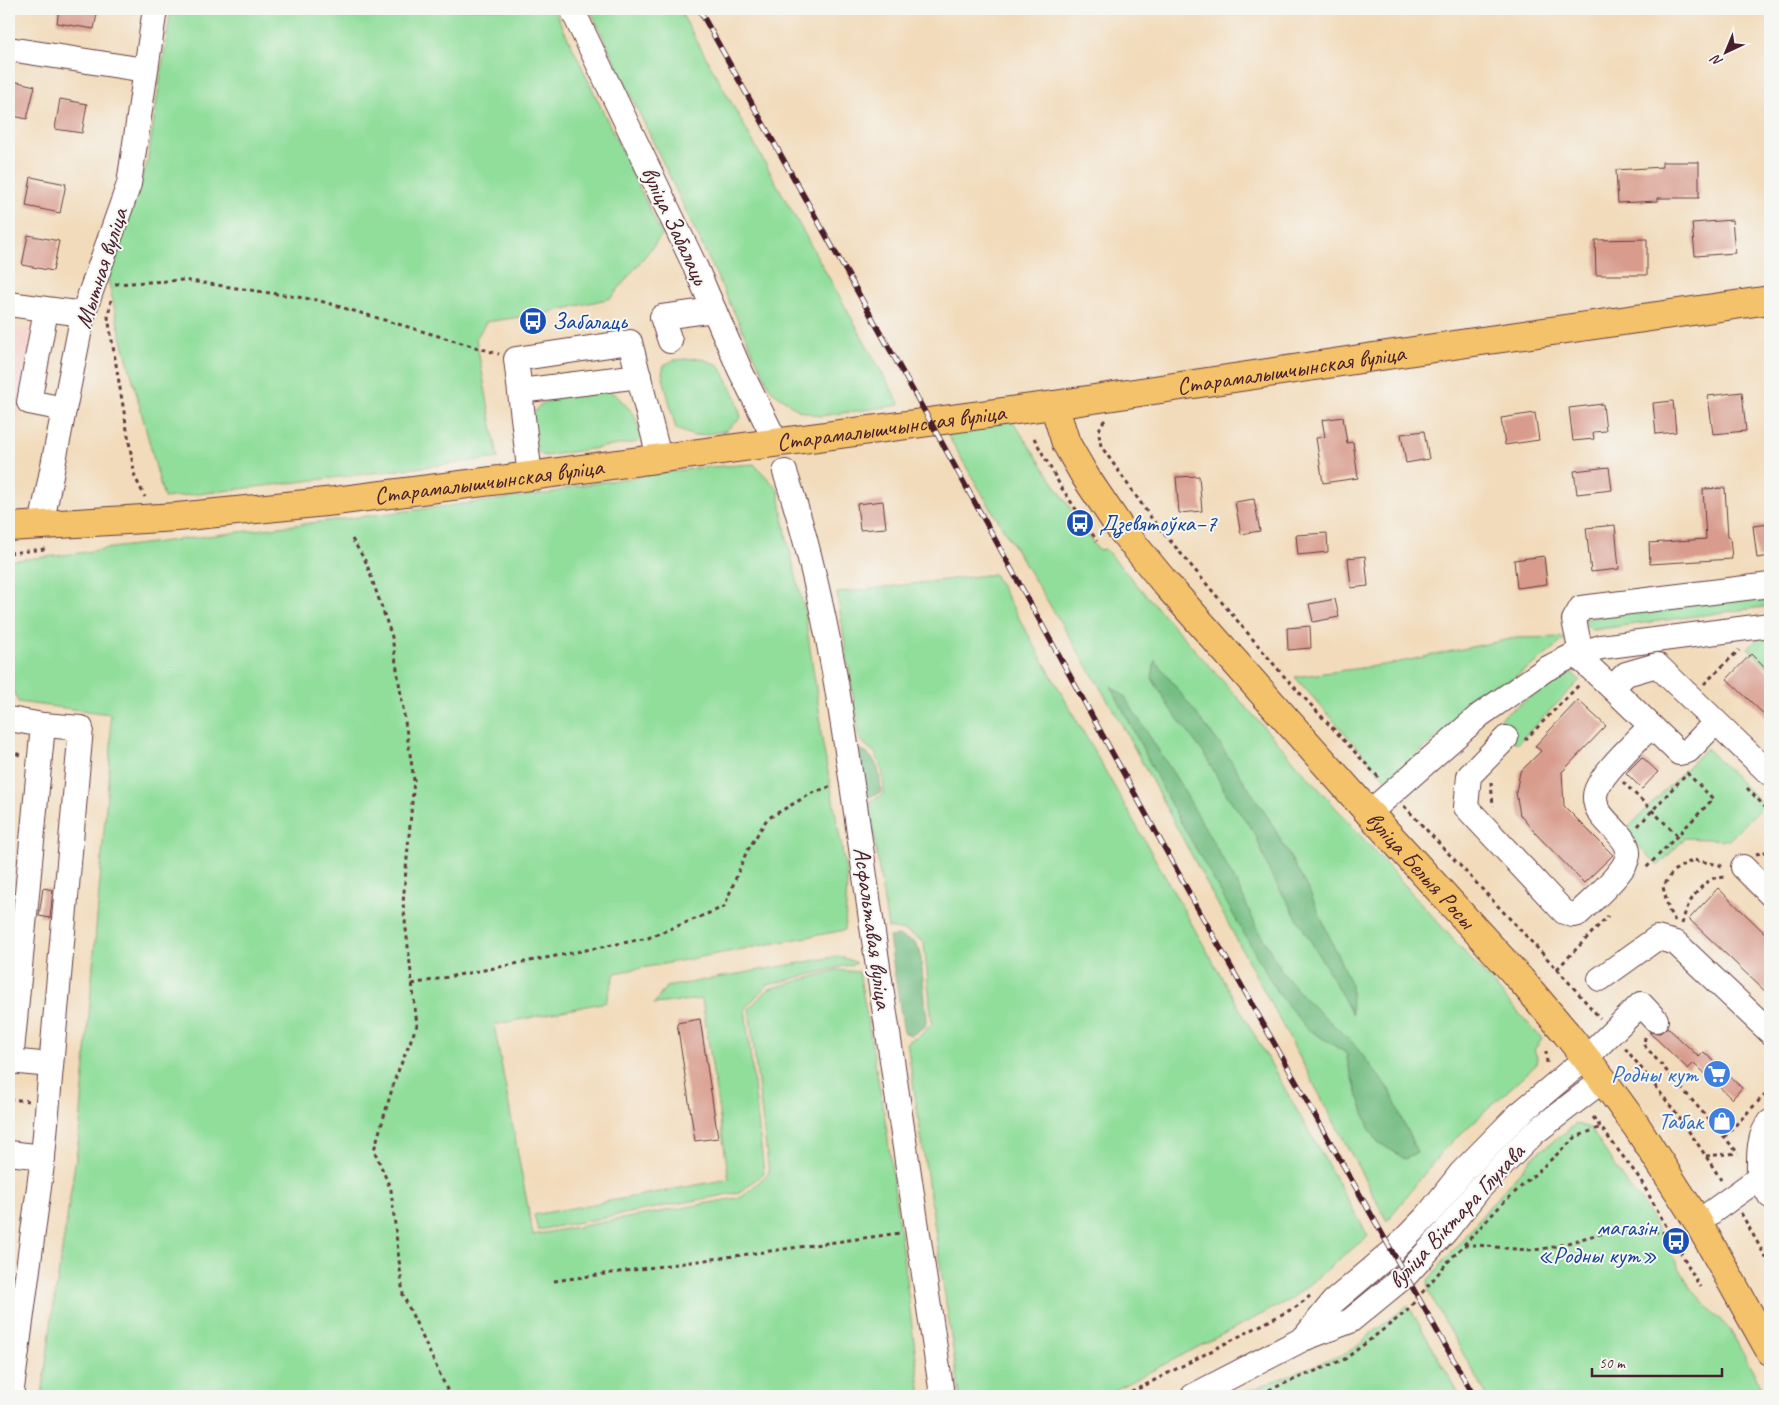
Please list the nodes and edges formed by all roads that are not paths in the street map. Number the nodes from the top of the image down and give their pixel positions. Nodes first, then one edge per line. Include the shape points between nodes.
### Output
1 (155, 9) edge
2 (572, 9) edge
3 (9, 49) edge
4 (145, 70) junction
5 (1770, 300) edge
6 (9, 304) edge
7 (46, 310) junction
8 (714, 310) junction
9 (83, 314) junction
10 (670, 341) dead end
11 (639, 376) junction
12 (520, 392) junction
13 (1054, 405) junction
14 (64, 409) junction
15 (776, 442) junction
16 (659, 457) junction
17 (786, 472) dead end
18 (530, 476) junction
19 (42, 526) junction
20 (9, 527) edge
21 (1770, 585) edge
22 (1770, 625) edge
23 (1583, 660) junction
24 (1612, 688) junction
25 (9, 719) edge
26 (1716, 723) junction
27 (43, 725) junction
28 (1651, 726) junction
29 (1506, 738) road end
30 (1770, 771) edge
31 (1369, 813) junction
32 (1743, 867) dead end
33 (1770, 894) edge
34 (1600, 979) dead end
35 (1656, 1020) road end
36 (1770, 1032) edge
37 (1586, 1058) junction
38 (10, 1061) edge
39 (51, 1065) junction
40 (1603, 1080) junction
41 (1770, 1122) edge
42 (9, 1153) edge
43 (43, 1157) junction
44 (1764, 1187) edge
45 (1698, 1222) junction
46 (1303, 1340) junction
47 (1770, 1351) edge
48 (942, 1394) edge
49 (11, 1396) edge
50 (1193, 1396) edge

1 - 4 street, Мытная вуліца
2 - 8 street, вуліца Забалаць
3 - 4 street
4 - 9 street, Мытная вуліца via 129,184
5 - 13 main road, Старамалышчынская вуліца
6 - 7 street
7 - 9 street
7 - 14 street via 28,402
8 - 10 street via 662,317
8 - 15 street, вуліца Забалаць
9 - 14 street, Мытная вуліца
11 - 12 street
11 - 12 street via 630,342 516,359
11 - 16 street
12 - 18 street
13 - 15 main road, Старамалышчынская вуліца
13 - 31 main road, вуліца Белыя Росы via 1066,443 1120,528
14 - 19 street, Мытная вуліца
15 - 16 main road, Старамалышчынская вуліца
16 - 18 main road, Старамалышчынская вуліца
17 - 48 street, Асфальтавая вуліца via 824,614
18 - 19 main road, Старамалышчынская вуліца via 334,501 155,519
19 - 20 main road, Старамалышчынская вуліца
21 - 23 street via 1581,608 1574,620
22 - 23 street via 1601,647
23 - 24 street
23 - 31 street via 1546,669 1480,715
24 - 26 street via 1626,674 1657,665
24 - 28 street
25 - 27 street
26 - 28 street via 1688,751 1679,753
26 - 30 street
27 - 38 street
27 - 39 street via 81,728
28 - 29 street via 1601,779 1595,796 1598,813 1628,846 1624,866 1578,914 1573,915 1564,912 1466,807 1469,776
31 - 37 main road, вуліца Белыя Росы via 1521,980
32 - 33 street
34 - 36 street via 1657,938 1676,943
35 - 37 street, вуліца Віктара Глухава via 1641,1004
37 - 40 main road, вуліца Белыя Росы
37 - 46 street, вуліца Віктара Глухава via 1517,1116 1461,1173 1428,1215 1392,1252 1333,1302
38 - 39 street
39 - 43 street
40 - 45 main road, вуліца Белыя Росы
40 - 46 street, вуліца Віктара Глухава via 1534,1133 1479,1189 1406,1275 1350,1321
41 - 44 street via 1748,1154
42 - 43 street
43 - 49 street
44 - 45 street via 1732,1198
45 - 47 main road, вуліца Белыя Росы
46 - 50 street, вуліца Віктара Глухава

